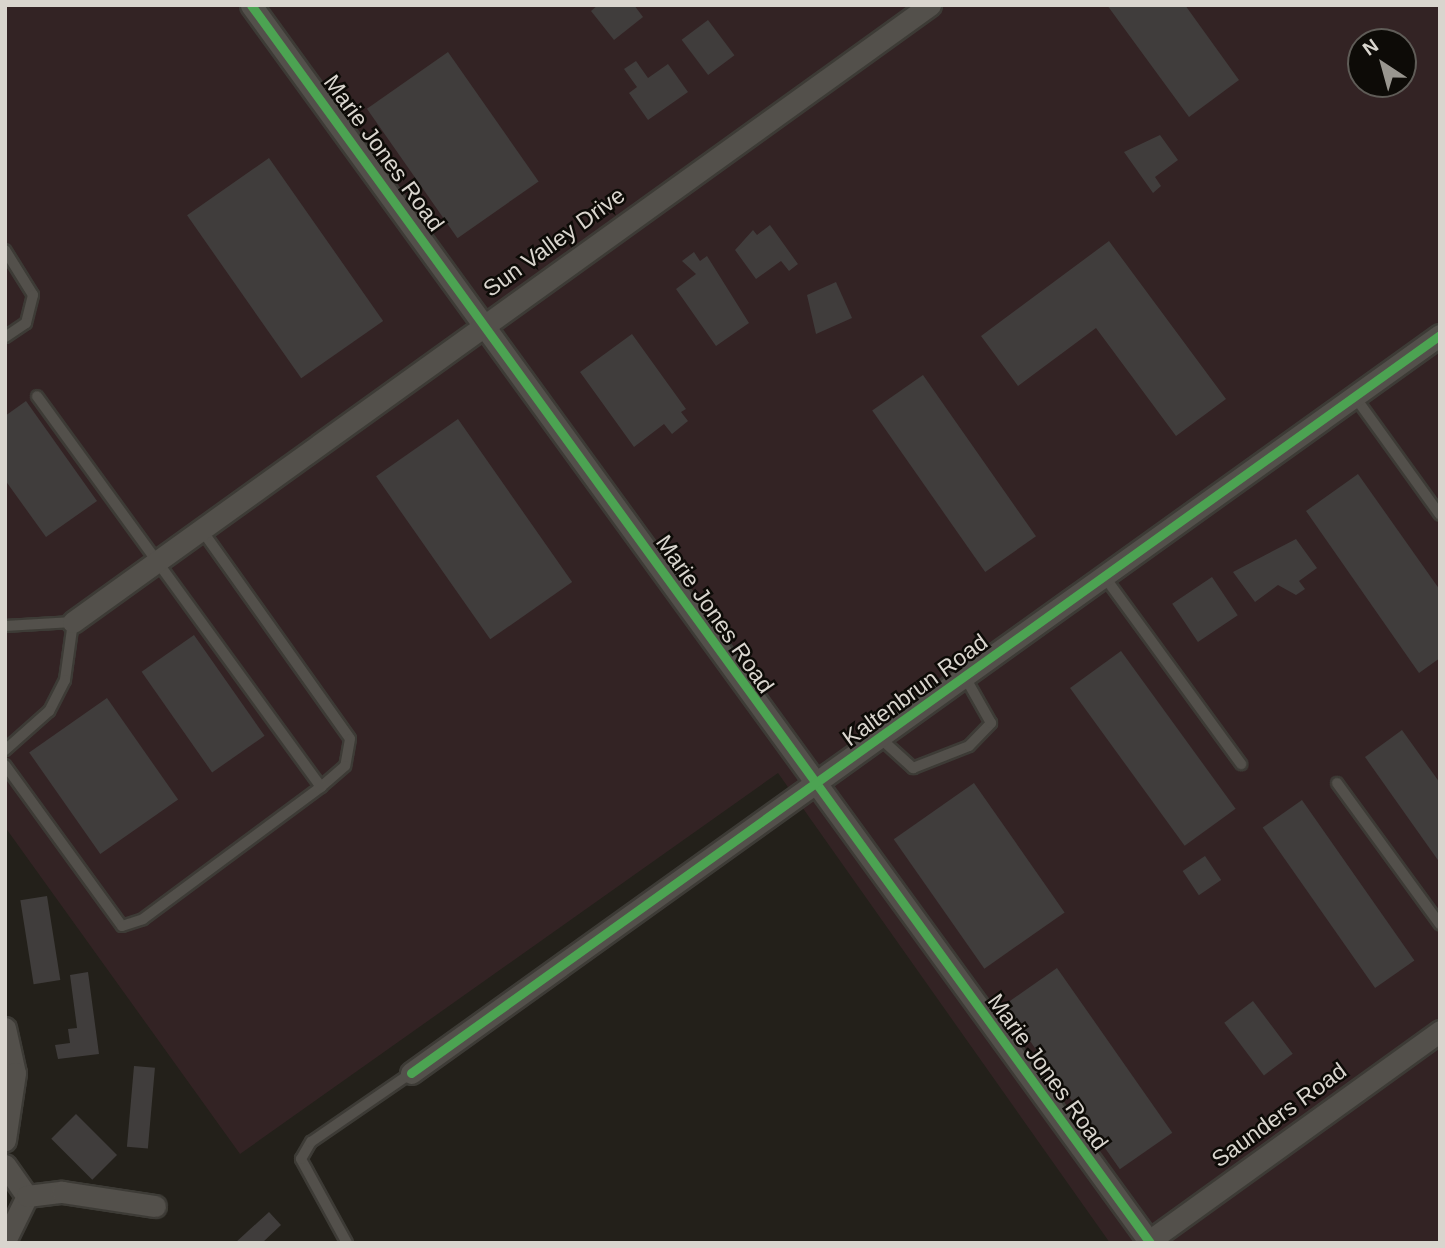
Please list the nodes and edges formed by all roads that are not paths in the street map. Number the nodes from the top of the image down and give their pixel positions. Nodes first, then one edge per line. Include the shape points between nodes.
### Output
1 (251, 5) edge
2 (930, 5) edge
3 (5, 250) edge
4 (486, 323) junction
5 (1440, 335) edge
6 (5, 337) edge
7 (37, 396) dead end
8 (1355, 397) junction
9 (1440, 515) edge
10 (201, 529) junction
11 (157, 561) junction
12 (1104, 576) junction
13 (73, 622) junction
14 (5, 626) edge
15 (965, 677) junction
16 (880, 738) junction
17 (5, 750) edge
18 (1241, 764) dead end
19 (5, 765) edge
20 (1336, 783) dead end
21 (814, 786) junction
22 (321, 787) junction
23 (1440, 924) edge
24 (5, 1028) edge
25 (1440, 1031) edge
26 (411, 1073) joint
27 (5, 1140) edge
28 (5, 1165) edge
29 (27, 1196) junction
30 (155, 1206) dead end
31 (5, 1241) edge
32 (1150, 1242) edge
33 (347, 1243) edge

1 - 4 street, Marie Jones Road
2 - 4 street, Sun Valley Drive
3 - 6 lane via 33,295 26,323
4 - 10 street, Sun Valley Drive
4 - 21 street, Marie Jones Road
5 - 8 street, Kaltenbrun Road
7 - 11 lane
8 - 9 lane
8 - 12 street, Kaltenbrun Road
10 - 11 street, Sun Valley Drive
10 - 22 lane via 350,738 345,766
11 - 13 street, Sun Valley Drive
11 - 22 lane
12 - 15 street, Kaltenbrun Road
12 - 18 lane
13 - 14 lane
13 - 17 lane via 65,680 49,711
15 - 16 street, Kaltenbrun Road
15 - 16 lane via 991,723 969,746 913,768
16 - 21 street, Kaltenbrun Road
19 - 22 lane via 122,926 143,919
20 - 23 lane
21 - 26 street, Kaltenbrun Road
21 - 32 street, Marie Jones Road
24 - 27 street via 15,1073
25 - 32 street, Saunders Road
26 - 33 lane via 311,1142 301,1159
28 - 29 street
29 - 30 street via 62,1192
29 - 31 street

